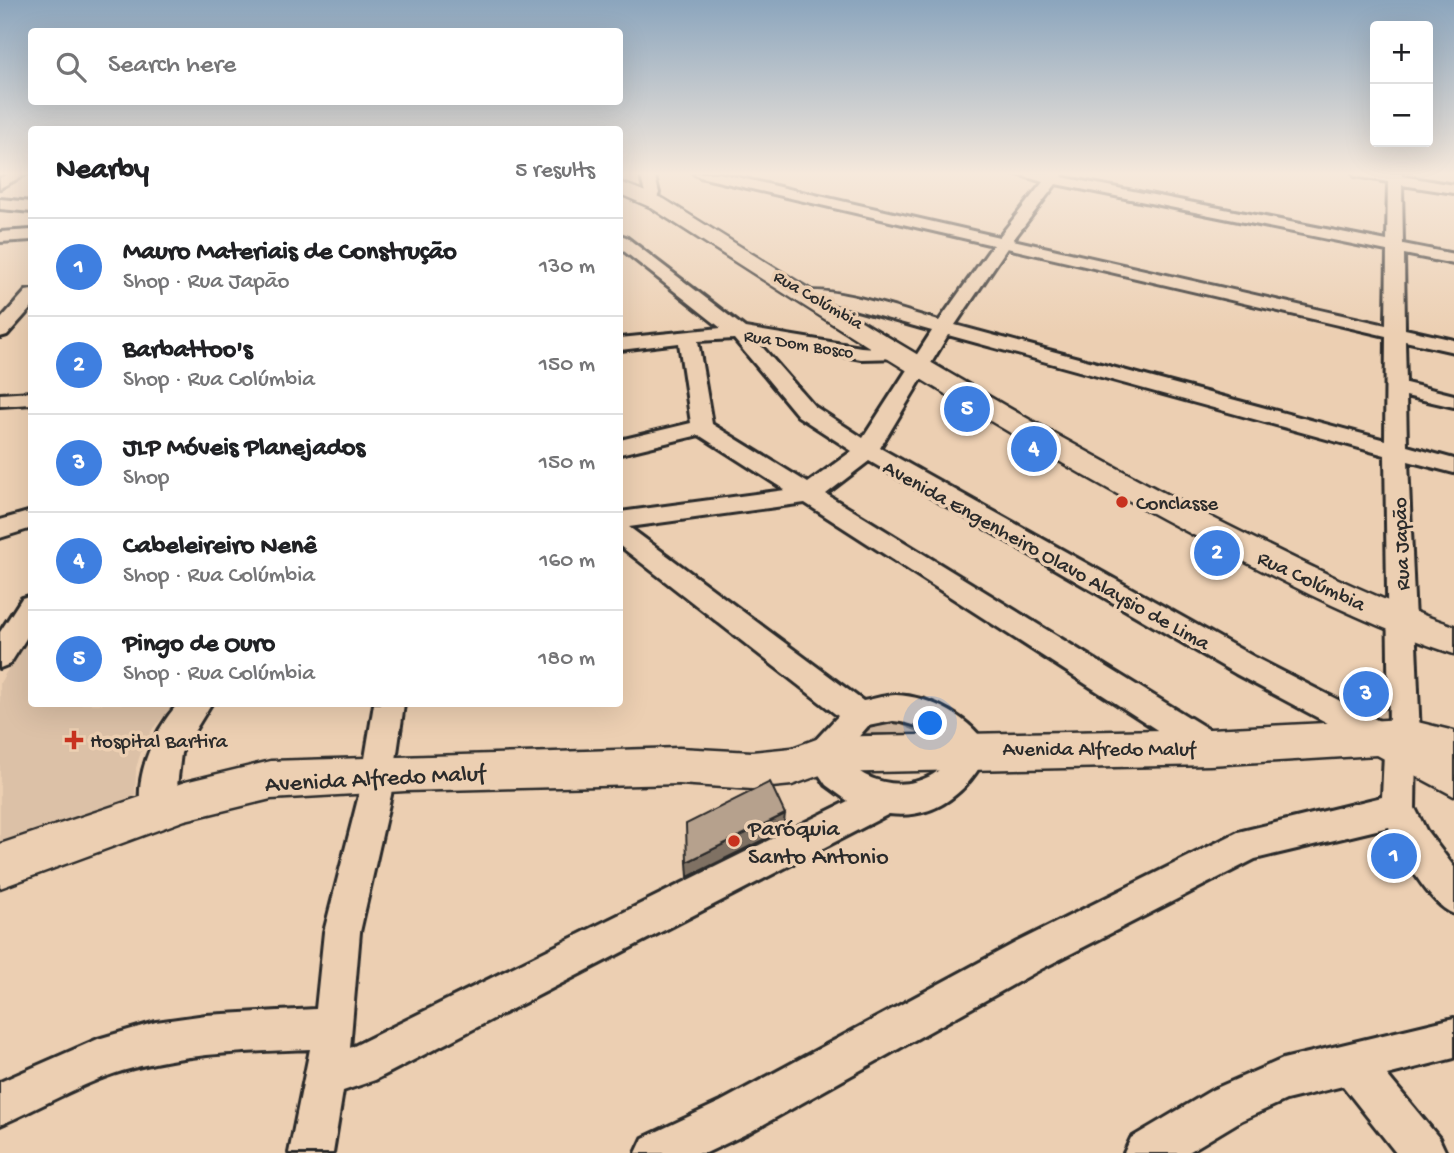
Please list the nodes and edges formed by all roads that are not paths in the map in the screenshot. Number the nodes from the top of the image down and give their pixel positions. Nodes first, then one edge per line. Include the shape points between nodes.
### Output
1 (701, 227) edge
2 (934, 227) edge
3 (1016, 227) edge
4 (1299, 227) edge
5 (1396, 227) edge
6 (28, 235) edge
7 (0, 237) edge
8 (623, 242) edge
9 (1003, 243) junction
10 (1396, 247) junction
11 (1454, 259) edge
12 (810, 295) junction
13 (28, 300) edge
14 (943, 328) junction
15 (0, 331) edge
16 (739, 333) junction
17 (1396, 333) junction
18 (688, 338) junction
19 (623, 344) edge
20 (1454, 346) edge
21 (912, 360) junction
22 (1396, 387) junction
23 (28, 398) edge
24 (0, 400) edge
25 (1454, 401) edge
26 (702, 427) junction
27 (623, 446) edge
28 (1396, 450) junction
29 (866, 452) junction
30 (1454, 466) edge
31 (808, 495) junction
32 (28, 516) edge
33 (0, 517) edge
34 (28, 518) edge
35 (623, 520) edge
36 (0, 529) edge
37 (623, 535) edge
38 (28, 611) edge
39 (1403, 622) junction
40 (1454, 640) edge
41 (0, 656) edge
42 (193, 707) edge
43 (389, 707) edge
44 (859, 715) junction
45 (1396, 741) junction
46 (1210, 747) junction
47 (1454, 749) edge
48 (973, 750) junction
49 (818, 757) junction
50 (378, 774) junction
51 (1454, 777) edge
52 (883, 800) junction
53 (1398, 809) junction
54 (157, 811) junction
55 (0, 866) edge
56 (1454, 896) edge
57 (334, 1028) junction
58 (1454, 1038) edge
59 (1351, 1064) junction
60 (324, 1075) junction
61 (0, 1104) edge
62 (312, 1153) edge
63 (658, 1153) edge
64 (1146, 1153) edge
65 (1423, 1153) edge

1 - 12 main road, Rua Colúmbia
2 - 9 street
3 - 9 street
4 - 10 street
5 - 10 street, Rua Japão
6 - 7 street
8 - 16 street, Avenida Engenheiro Olavo Alaysio de Lima
9 - 14 street
9 - 17 street
10 - 11 street
10 - 17 street, Rua Japão
12 - 14 street
12 - 21 main road, Rua Colúmbia
13 - 15 street
14 - 21 street
14 - 28 street
16 - 18 street, Rua Dom Bosco
16 - 21 street, Rua Dom Bosco
16 - 29 street, Avenida Engenheiro Olavo Alaysio de Lima via 806,411
17 - 20 street
17 - 22 street, Rua Japão
18 - 19 street, Rua Dom Bosco
18 - 26 street
21 - 29 street
21 - 39 main road, Rua Colúmbia via 1212,533
22 - 25 street
22 - 28 street, Rua Japão
23 - 24 street
26 - 27 street
26 - 31 street
28 - 30 street
28 - 39 street, Rua Japão
29 - 31 street
29 - 45 street, Avenida Engenheiro Olavo Alaysio de Lima via 1246,666
31 - 35 street
31 - 46 street
32 - 33 street
34 - 36 street
37 - 44 street
38 - 41 street
39 - 40 main road, Rua Colúmbia
39 - 45 street, Rua Japão
42 - 54 street via 167,740 158,775
43 - 50 street
44 - 48 street via 892,708 918,710 939,719
44 - 49 street
45 - 46 main road, Avenida Alfredo Maluf
45 - 47 main road, Avenida Engenheiro Olavo Alaysio de Lima via 1440,743
45 - 51 main road, Avenida Engenheiro Olavo Alaysio de Lima
45 - 53 street, Rua Japão
46 - 48 main road, Avenida Alfredo Maluf
48 - 49 main road, Avenida Alfredo Maluf
48 - 52 street via 959,777 937,793 918,799
49 - 50 main road, Avenida Alfredo Maluf via 779,768
49 - 52 street
50 - 54 main road, Avenida Alfredo Maluf via 271,780
50 - 57 street via 342,932
52 - 60 street via 361,1066
53 - 56 street, Rua Japão via 1414,842
53 - 63 street via 1250,844 1030,955 735,1117
54 - 55 main road, Avenida Alfredo Maluf
57 - 60 street
57 - 61 street via 174,1039 131,1048
58 - 59 street
59 - 64 street via 1266,1087
59 - 65 street
60 - 62 street

